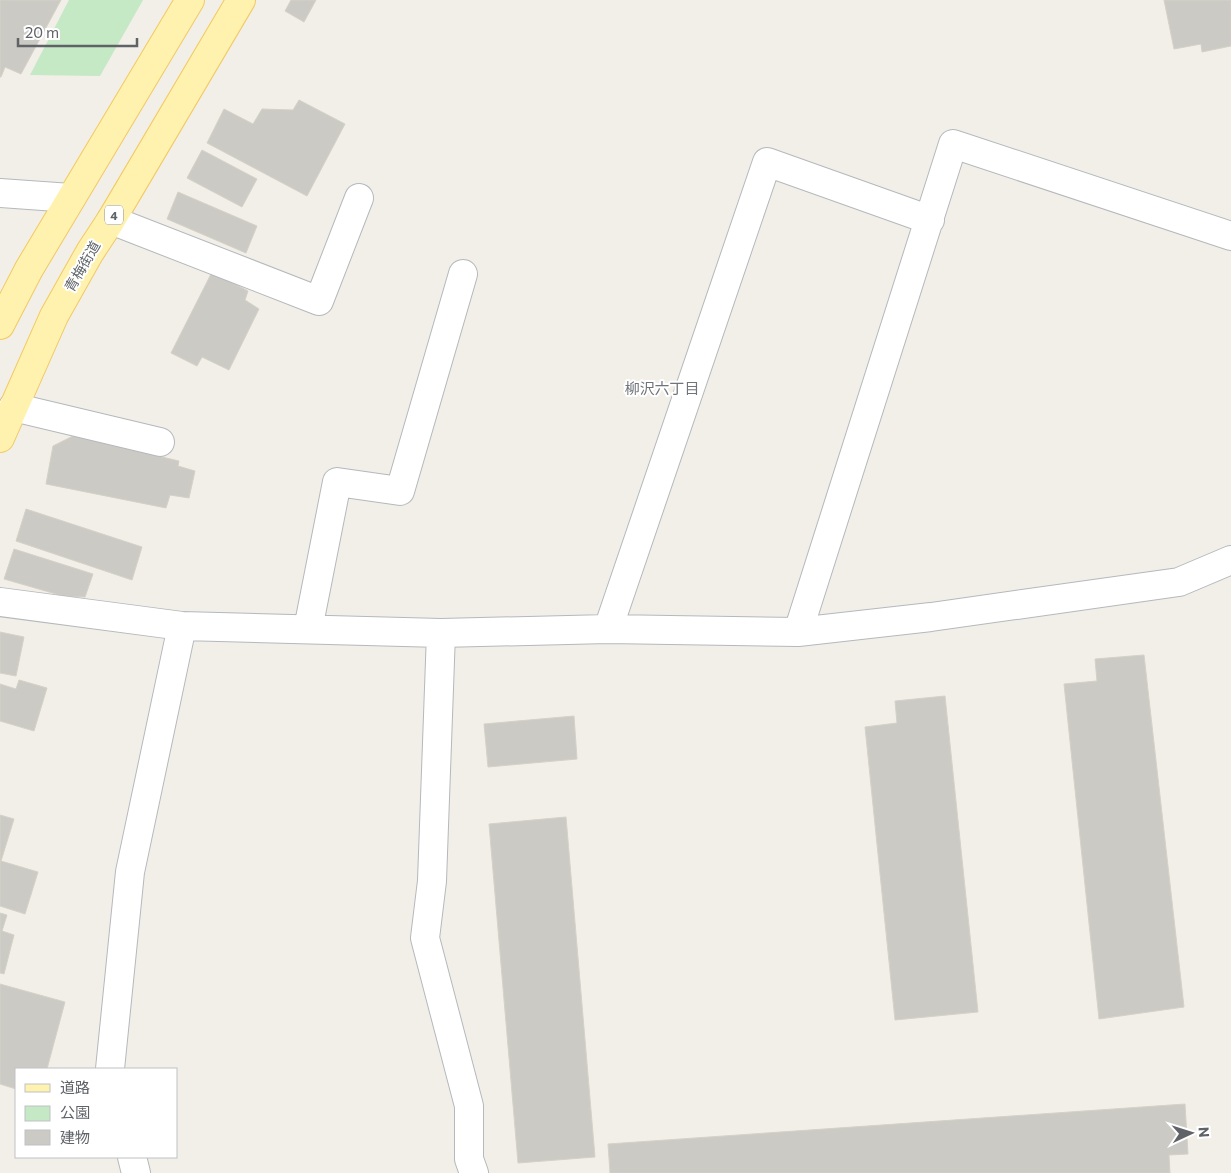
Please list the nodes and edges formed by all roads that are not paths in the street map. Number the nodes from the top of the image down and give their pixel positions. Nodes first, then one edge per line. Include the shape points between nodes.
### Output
1 (190, 0) edge
2 (241, 0) edge
3 (0, 193) edge
4 (71, 198) junction
5 (359, 198) dead end
6 (111, 220) junction
7 (930, 220) junction
8 (1231, 236) edge
9 (463, 274) dead end
10 (0, 325) edge
11 (13, 407) junction
12 (0, 438) edge
13 (160, 442) dead end
14 (1231, 560) edge
15 (0, 602) edge
16 (182, 626) junction
17 (308, 629) junction
18 (608, 629) junction
19 (441, 632) junction
20 (798, 632) junction
21 (110, 1068) edge
22 (132, 1158) edge
23 (136, 1173) edge
24 (474, 1173) edge

1 - 4 main road
2 - 6 main road, 青梅街道 / 4
3 - 4 street
4 - 10 main road
5 - 6 street via 319,301
6 - 11 main road, 青梅街道 / 4 via 54,316
7 - 8 street via 954,144
7 - 18 street via 766,162
7 - 20 street
9 - 17 street via 400,491 337,482
11 - 12 main road, 青梅街道 / 4
11 - 13 street
14 - 20 street via 1180,582
15 - 16 street
16 - 17 street
16 - 21 street via 130,872
17 - 19 street
18 - 19 street
18 - 20 street
19 - 24 street via 432,881 425,938 470,1106 468,1159
22 - 23 street

